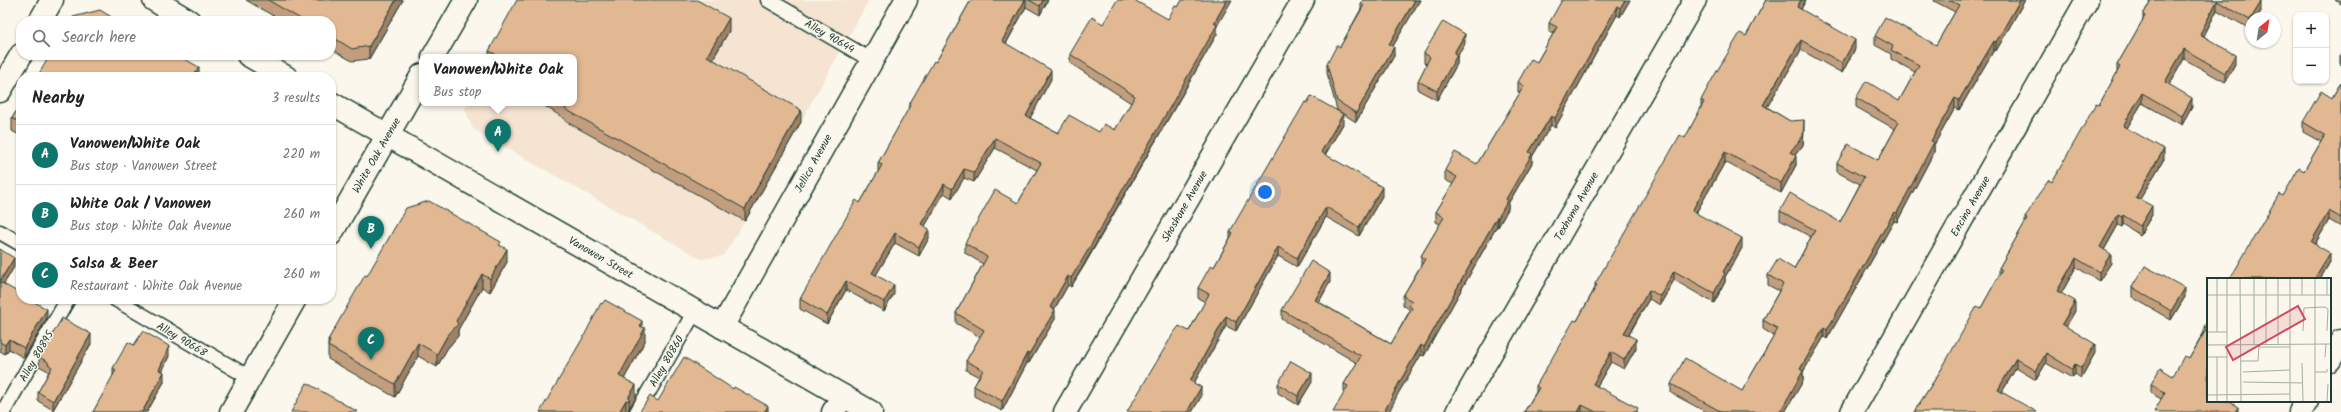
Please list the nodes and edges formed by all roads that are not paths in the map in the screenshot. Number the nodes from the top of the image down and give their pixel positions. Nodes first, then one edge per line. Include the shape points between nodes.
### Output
1 (52, 0) edge
2 (154, 0) edge
3 (466, 0) edge
4 (768, 0) edge
5 (906, 0) edge
6 (1303, 0) edge
7 (1695, 0) edge
8 (2087, 0) edge
9 (43, 16) edge
10 (181, 16) edge
11 (435, 54) edge
12 (18, 60) edge
13 (257, 60) edge
14 (871, 60) junction
15 (277, 72) edge
16 (419, 80) edge
17 (0, 91) edge
18 (336, 106) edge
19 (387, 134) junction
20 (336, 225) edge
21 (0, 232) edge
22 (16, 241) edge
23 (65, 304) edge
24 (124, 304) edge
25 (292, 304) edge
26 (695, 311) junction
27 (722, 327) junction
28 (2341, 341) edge
29 (2331, 358) edge
30 (250, 378) junction
31 (2306, 402) edge
32 (838, 404) edge
33 (3, 412) edge
34 (231, 412) edge
35 (637, 412) edge
36 (871, 412) edge
37 (1065, 412) edge
38 (1457, 412) edge
39 (1852, 412) edge
40 (2300, 412) edge

1 - 9 street
2 - 10 street
3 - 11 street
4 - 14 lane, Alley 90644
5 - 14 street, Jellico Avenue
6 - 37 street, Shoshone Avenue
7 - 38 street, Texhoma Avenue
8 - 39 street, Encino Avenue
12 - 17 street
13 - 15 street
14 - 27 street, Jellico Avenue
16 - 19 street, White Oak Avenue
18 - 19 street, Vanowen Street
19 - 20 street, White Oak Avenue
19 - 26 street, Vanowen Street
21 - 22 lane
23 - 33 lane, Alley 80895
24 - 30 lane, Alley 90668
25 - 30 street
26 - 27 street, Vanowen Street
26 - 35 lane, Alley 80860
27 - 32 street, Vanowen Street
28 - 29 street
30 - 34 street
31 - 40 street
32 - 36 street, Vanowen Street

